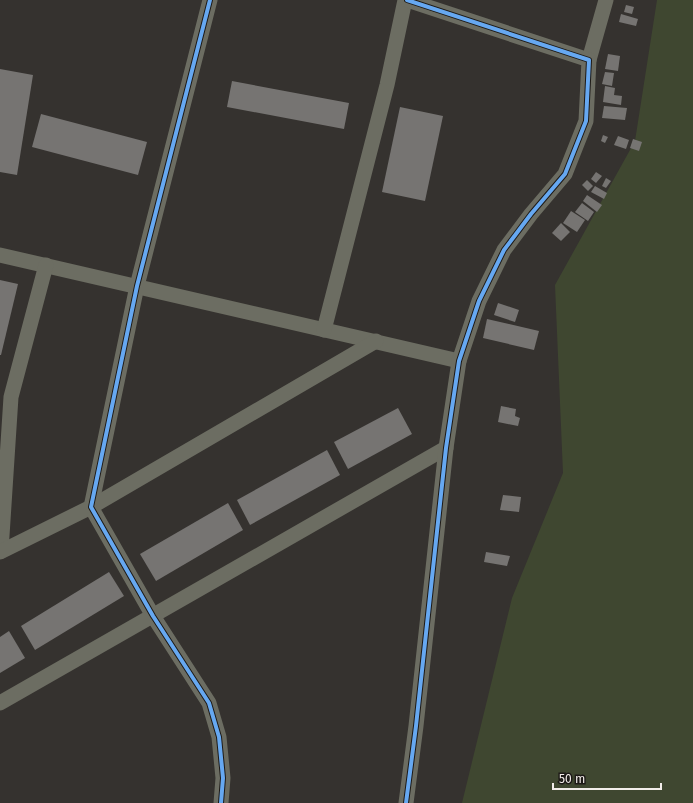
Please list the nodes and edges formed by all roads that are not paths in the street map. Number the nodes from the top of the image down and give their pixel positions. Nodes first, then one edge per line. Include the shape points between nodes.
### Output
1 (210, 0) edge
2 (406, 0) edge
3 (606, 0) edge
4 (589, 60) junction
5 (0, 255) edge
6 (46, 265) junction
7 (137, 286) junction
8 (324, 330) junction
9 (376, 341) junction
10 (459, 361) junction
11 (446, 448) junction
12 (91, 506) junction
13 (1, 552) edge
14 (153, 616) junction
15 (0, 703) edge
16 (221, 803) edge
17 (406, 803) edge

1 - 7 street
2 - 4 street
2 - 8 street via 387,85
3 - 4 street
4 - 10 street via 586,121 565,174 504,250 479,301
5 - 6 street
6 - 7 street
6 - 13 street via 10,398
7 - 8 street
7 - 12 street
8 - 9 street
9 - 10 street
9 - 12 street
10 - 11 street
11 - 14 street
11 - 17 street
12 - 13 street
12 - 14 street
14 - 15 street
14 - 16 street via 210,703 219,736 223,778

